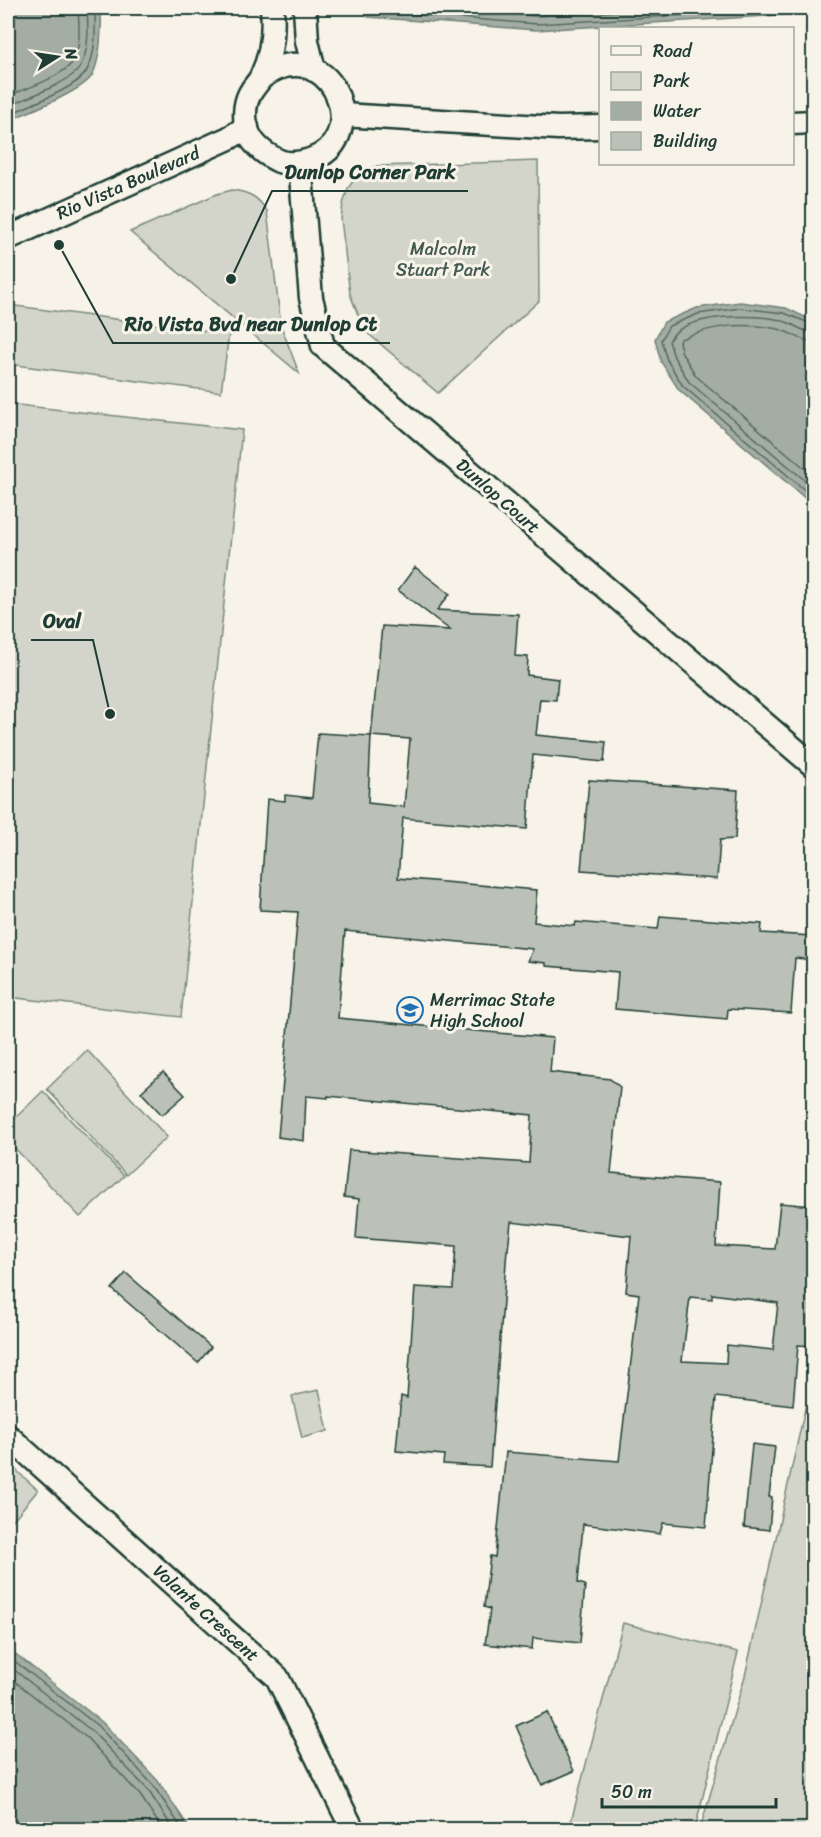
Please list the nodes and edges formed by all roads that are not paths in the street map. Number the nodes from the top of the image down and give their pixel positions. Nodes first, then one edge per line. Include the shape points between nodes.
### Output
1 (272, 8) edge
2 (305, 8) edge
3 (315, 70) junction
4 (262, 77) junction
5 (342, 115) junction
6 (813, 122) edge
7 (794, 123) edge
8 (246, 127) junction
9 (599, 127) edge
10 (300, 163) junction
11 (8, 238) edge
12 (813, 766) edge
13 (8, 1436) edge
14 (352, 1830) edge

1 - 4 street via 273,33
2 - 3 street via 307,40
3 - 4 street via 287,66
3 - 5 street via 330,81 339,97
4 - 8 street via 250,91
5 - 9 street
5 - 10 street via 339,132 330,147 317,158
6 - 7 street
8 - 10 street via 254,143 267,155 283,162
8 - 11 street, Rio Vista Boulevard
10 - 12 street, Dunlop Court via 311,298 323,346
13 - 14 street, Volante Crescent via 277,1677

